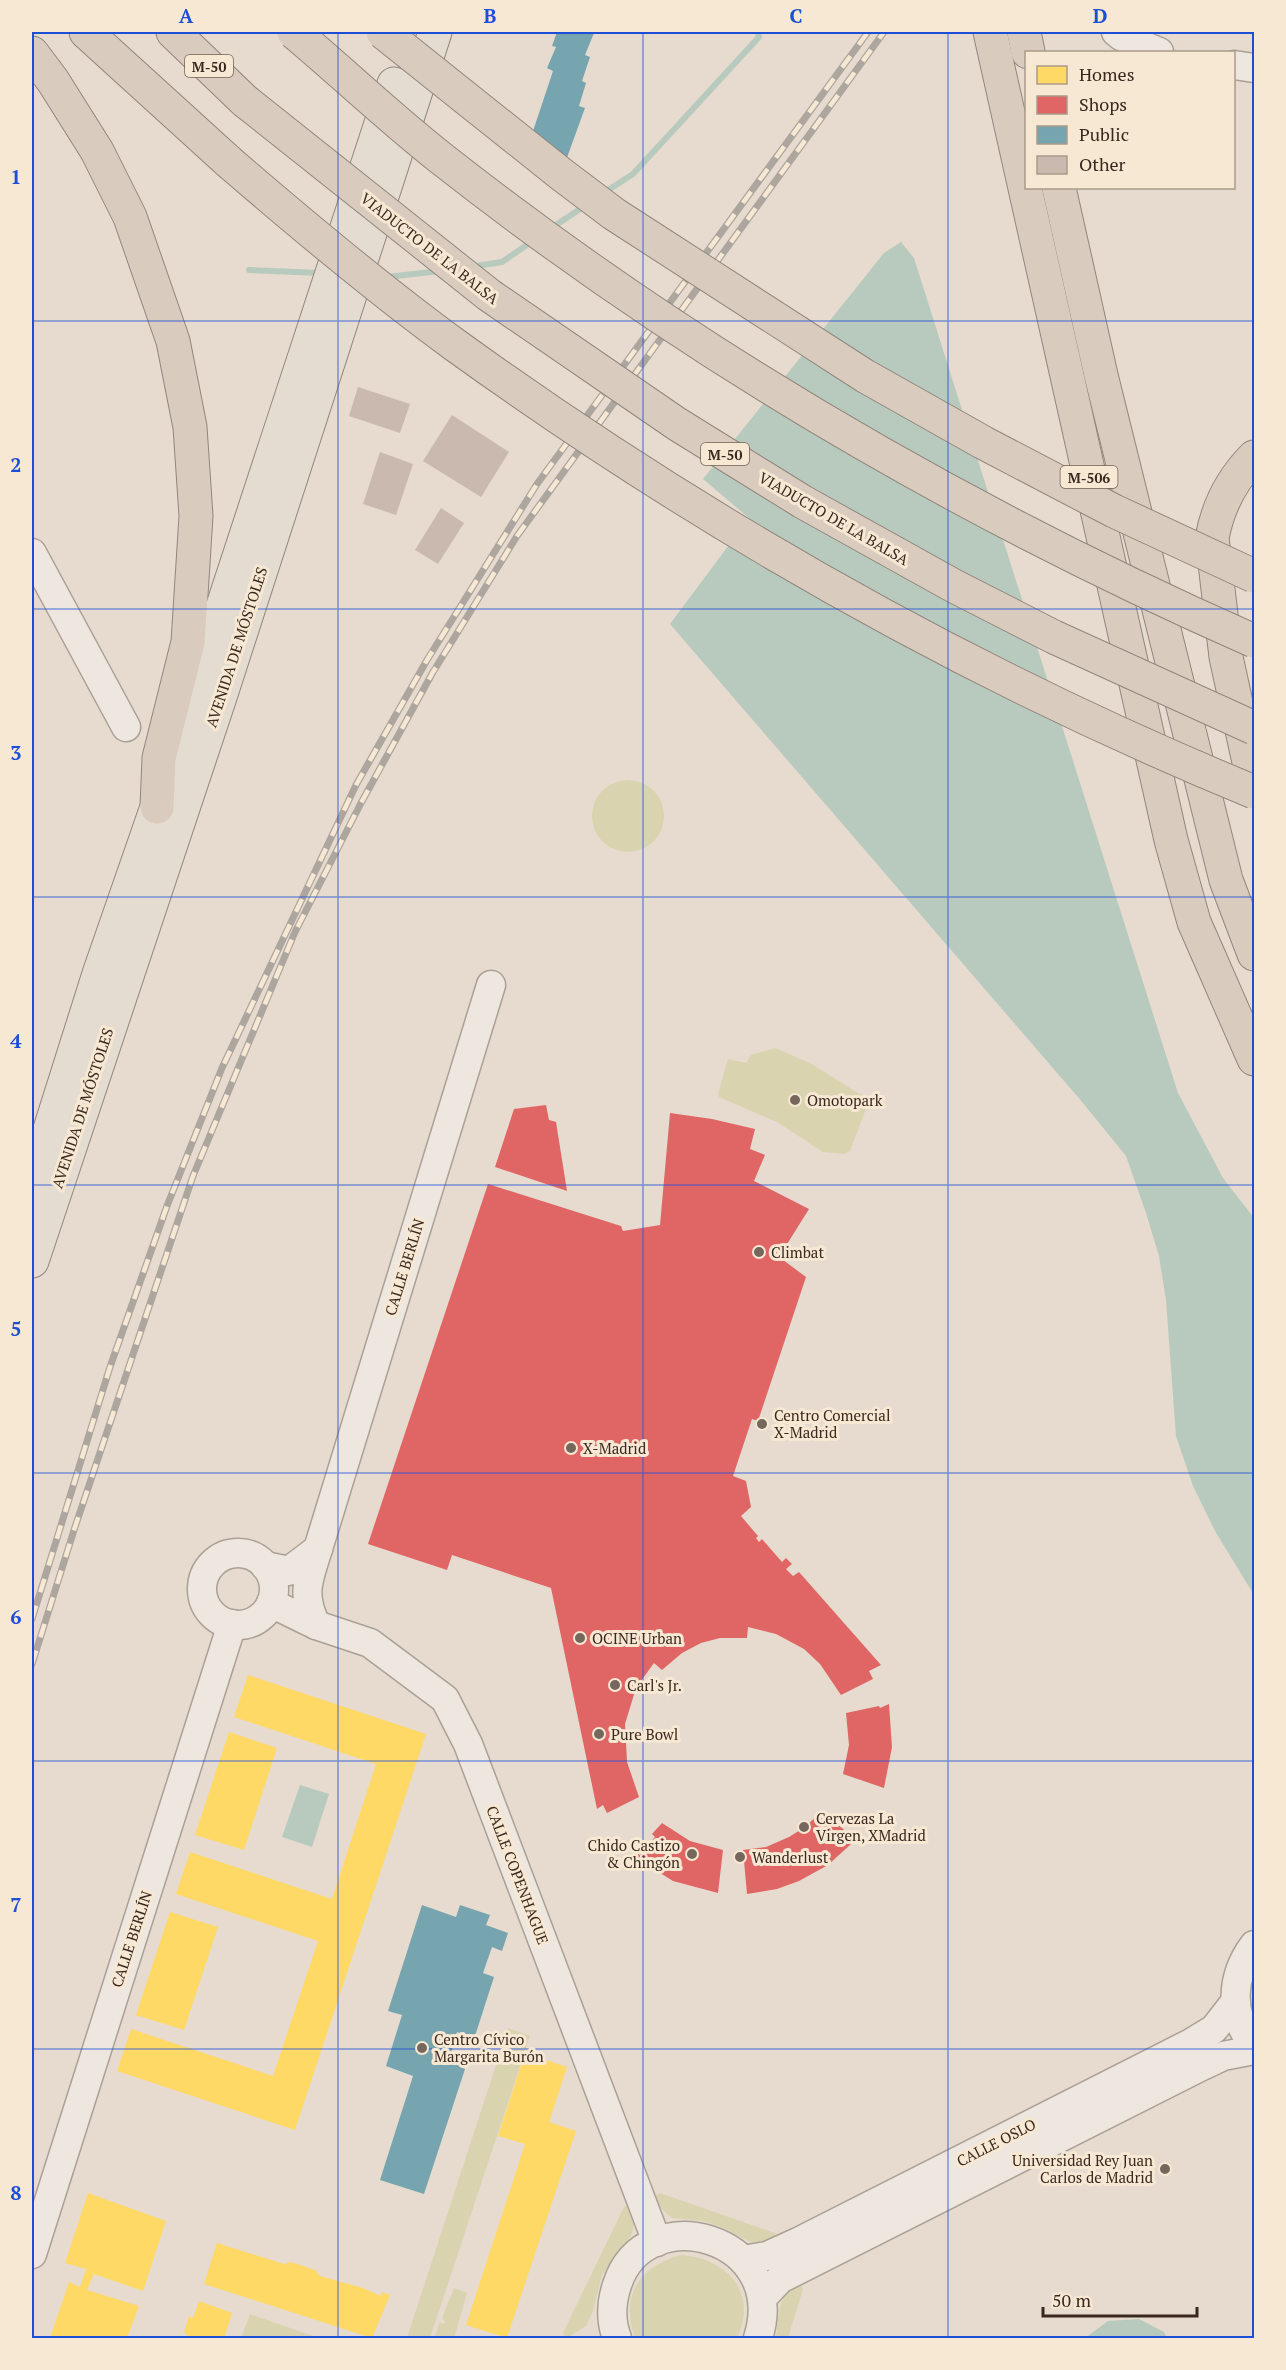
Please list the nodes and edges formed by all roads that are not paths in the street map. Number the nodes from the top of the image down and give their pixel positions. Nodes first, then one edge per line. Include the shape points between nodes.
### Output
1 (86, 32) edge
2 (99, 32) edge
3 (173, 32) edge
4 (294, 32) edge
5 (383, 32) edge
6 (412, 32) edge
7 (435, 32) edge
8 (990, 32) edge
9 (1024, 32) edge
10 (1116, 32) edge
11 (1028, 51) edge
12 (1157, 51) edge
13 (32, 53) edge
14 (1235, 65) edge
15 (1254, 68) edge
16 (187, 126) junction
17 (1025, 188) edge
18 (1025, 189) edge
19 (1059, 189) edge
20 (343, 275) junction
21 (1254, 457) edge
22 (32, 553) edge
23 (1254, 576) edge
24 (1254, 640) edge
25 (126, 727) dead end
26 (1254, 728) edge
27 (1254, 785) edge
28 (1254, 792) edge
29 (157, 807) junction
30 (1254, 954) edge
31 (491, 985) dead end
32 (1254, 1059) edge
33 (32, 1186) edge
34 (32, 1261) edge
35 (318, 1549) junction
36 (265, 1566) junction
37 (271, 1603) junction
38 (232, 1624) junction
39 (316, 1625) junction
40 (1254, 1944) edge
41 (1235, 2002) junction
42 (1254, 2045) edge
43 (1254, 2050) edge
44 (657, 2242) junction
45 (32, 2254) edge
46 (743, 2260) junction
47 (762, 2298) junction
48 (608, 2335) edge
49 (758, 2338) edge

1 - 16 highway
2 - 16 highway
3 - 26 highway, VIADUCTO DE LA BALSA / M-50, bridge via 245,101 489,295 687,430 803,502 954,586 1054,637
4 - 24 highway, bridge via 440,158 533,228 837,429 1075,557
5 - 23 highway, bridge via 614,213 865,376 1114,511
6 - 20 main road, AVENIDA DE MÓSTOLES
7 - 20 main road, AVENIDA DE MÓSTOLES
8 - 17 highway, M-506
9 - 11 highway
10 - 12 street
13 - 29 highway via 97,151 130,217 172,340 190,427 196,516 188,642 159,758
14 - 15 street
16 - 28 highway, bridge via 323,243 454,344 657,483 773,553 964,658
18 - 32 highway, M-506 via 1171,840 1194,922
19 - 30 highway, M-506 via 1103,386 1226,880
20 - 29 main road, AVENIDA DE MÓSTOLES
20 - 34 main road, AVENIDA DE MÓSTOLES via 220,697
21 - 27 highway via 1233,480 1215,519 1212,538 1226,657
22 - 25 street
29 - 33 main road, AVENIDA DE MÓSTOLES
31 - 35 street, CALLE BERLÍN
35 - 36 street via 289,1571
35 - 39 street, CALLE BERLÍN via 306,1586 306,1605
36 - 37 street via 273,1583
36 - 38 street via 253,1556 238,1553 216,1560 208,1569 203,1580 205,1603 221,1620
37 - 38 street via 255,1620
37 - 39 street, CALLE COPENHAGUE
38 - 45 street, CALLE BERLÍN
39 - 44 street, CALLE COPENHAGUE via 370,1643 444,1699 468,1744
40 - 41 street via 1236,1980
41 - 42 street via 1239,2020
41 - 46 street, CALLE OSLO via 1214,2028 1191,2043 798,2242 768,2256
43 - 47 street, CALLE OSLO via 1223,2056 1202,2066 780,2279
44 - 46 street via 679,2236 703,2237 725,2245
44 - 48 street via 635,2256 620,2277
46 - 47 street via 756,2277
47 - 49 street via 763,2322

